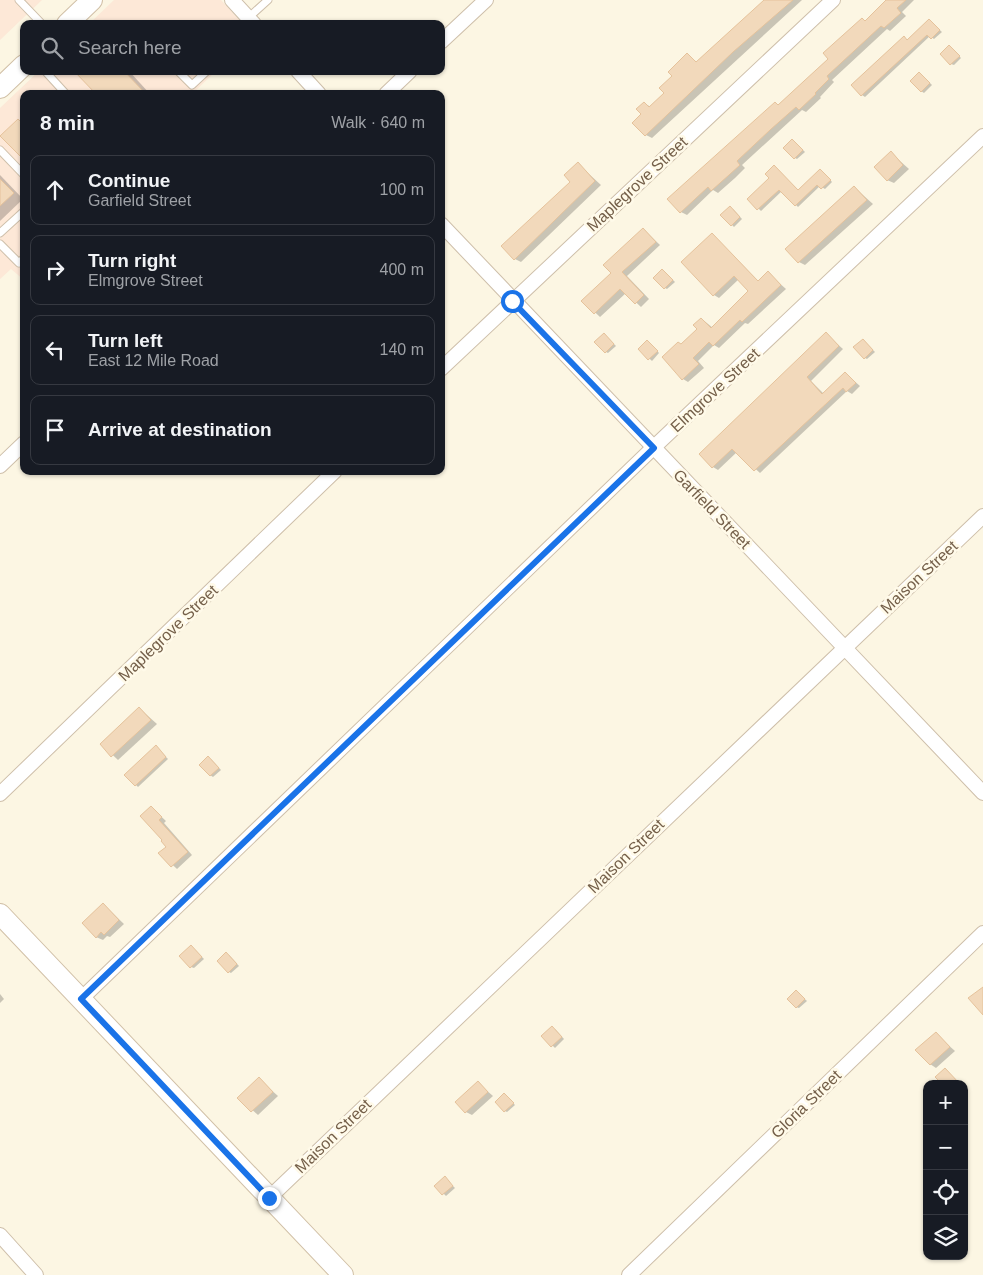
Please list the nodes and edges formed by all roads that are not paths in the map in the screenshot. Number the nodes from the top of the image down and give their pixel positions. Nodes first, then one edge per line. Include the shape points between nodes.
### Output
1 (19, 0) edge
2 (92, 0) edge
3 (232, 0) edge
4 (268, 0) edge
5 (486, 0) edge
6 (833, 0) edge
7 (38, 20) edge
8 (72, 20) edge
9 (250, 20) edge
10 (252, 20) edge
11 (445, 38) edge
12 (20, 69) edge
13 (48, 75) edge
14 (182, 75) edge
15 (203, 75) edge
16 (302, 75) edge
17 (406, 75) edge
18 (0, 88) edge
19 (62, 90) edge
20 (315, 90) edge
21 (390, 90) edge
22 (983, 136) edge
23 (0, 150) edge
24 (20, 171) edge
25 (20, 215) edge
26 (445, 228) edge
27 (0, 234) edge
28 (2, 249) edge
29 (20, 262) edge
30 (512, 301) junction
31 (445, 365) edge
32 (20, 447) edge
33 (654, 448) junction
34 (0, 466) edge
35 (331, 475) edge
36 (983, 516) edge
37 (845, 646) junction
38 (983, 793) edge
39 (0, 794) edge
40 (0, 914) edge
41 (983, 932) edge
42 (81, 999) junction
43 (269, 1198) junction
44 (0, 1235) edge
45 (36, 1275) edge
46 (344, 1275) edge
47 (629, 1275) edge

1 - 7 lane
2 - 8 main road
3 - 9 street
4 - 10 lane
5 - 11 street
6 - 30 street, Maplegrove Street
12 - 18 main road
13 - 19 lane
14 - 15 lane via 192,85
16 - 20 street
17 - 21 street
22 - 33 street, Elmgrove Street
23 - 24 lane
25 - 27 lane
26 - 30 street, Garfield Street
28 - 29 lane
30 - 31 street, Maplegrove Street
30 - 33 street, Garfield Street
32 - 34 street
33 - 37 street, Garfield Street
33 - 42 street, Elmgrove Street
35 - 39 street, Maplegrove Street
36 - 37 street, Maison Street
37 - 38 street, Garfield Street
37 - 43 street, Maison Street
40 - 42 main road
41 - 47 street, Gloria Street
42 - 43 main road
43 - 46 main road
44 - 45 street

